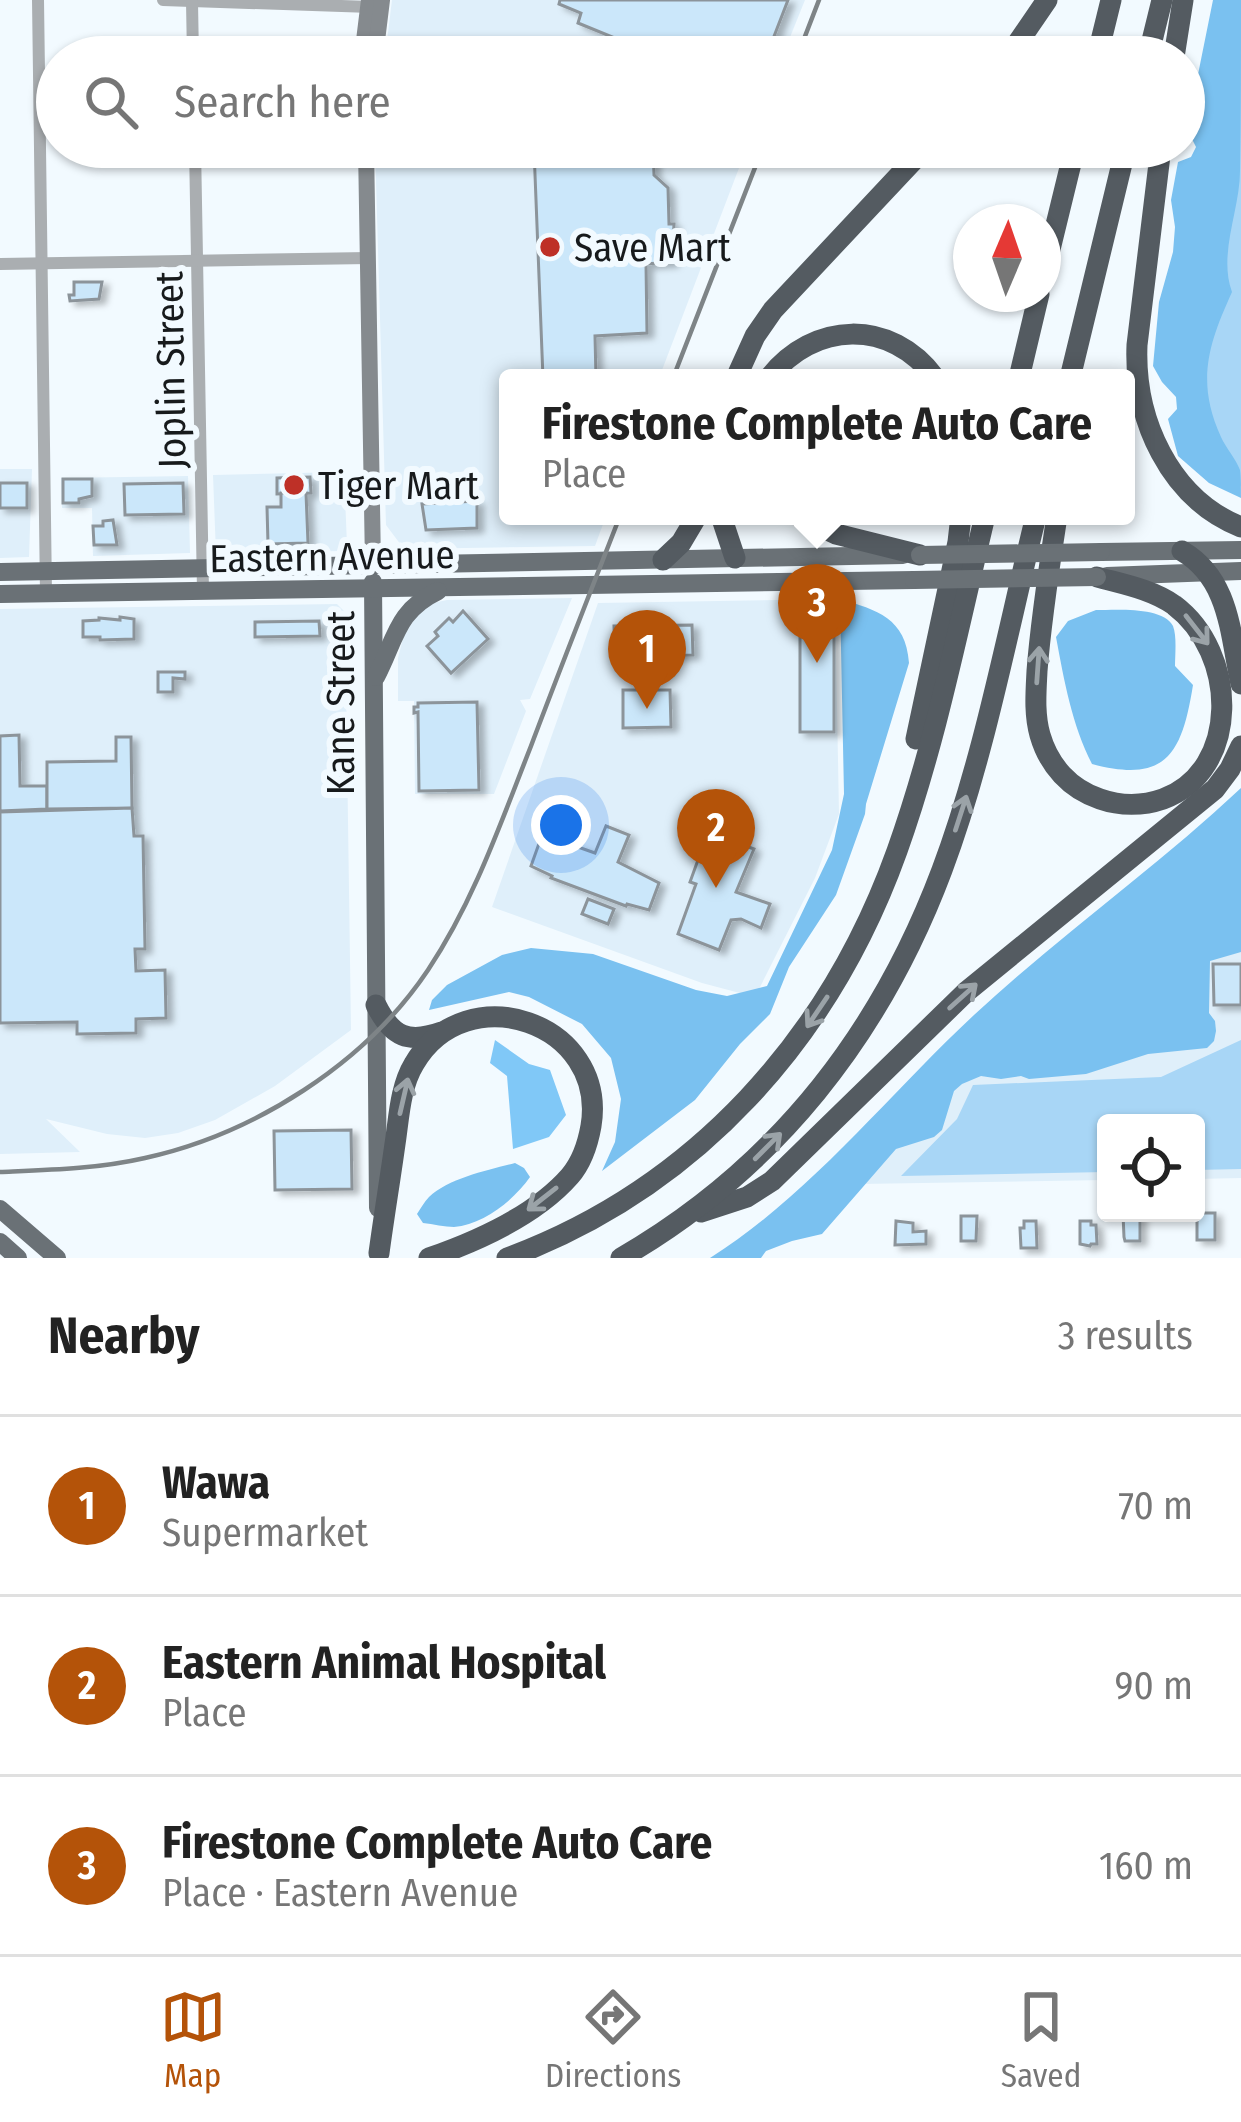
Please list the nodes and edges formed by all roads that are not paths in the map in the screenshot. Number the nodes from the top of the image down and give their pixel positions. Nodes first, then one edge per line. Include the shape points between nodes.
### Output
1 (38, 0) edge
2 (163, 0) edge
3 (1047, 0) edge
4 (1111, 0) edge
5 (1162, 0) edge
6 (1184, 0) edge
7 (192, 2) edge
8 (375, 4) edge
9 (39, 36) edge
10 (193, 36) edge
11 (367, 36) edge
12 (375, 36) edge
13 (1022, 36) edge
14 (1102, 36) edge
15 (1153, 36) edge
16 (1178, 36) edge
17 (41, 168) edge
18 (195, 168) edge
19 (367, 168) edge
20 (906, 168) edge
21 (1070, 168) edge
22 (1121, 168) edge
23 (1158, 168) edge
24 (1061, 204) edge
25 (369, 258) junction
26 (197, 261) junction
27 (42, 263) junction
28 (0, 264) edge
29 (1034, 312) edge
30 (740, 369) edge
31 (777, 369) edge
32 (929, 369) edge
33 (1020, 369) edge
34 (1076, 369) edge
35 (694, 525) edge
36 (725, 525) edge
37 (817, 525) edge
38 (960, 525) edge
39 (983, 525) edge
40 (1034, 525) edge
41 (1056, 525) edge
42 (1241, 527) edge
43 (1241, 550) edge
44 (1182, 551) junction
45 (920, 555) junction
46 (735, 558) junction
47 (663, 560) junction
48 (373, 565) junction
49 (203, 568) junction
50 (46, 571) junction
51 (0, 572) edge
52 (1210, 572) junction
53 (1241, 572) edge
54 (1096, 577) junction
55 (736, 583) junction
56 (446, 588) junction
57 (373, 589) junction
58 (203, 591) junction
59 (46, 593) junction
60 (0, 594) edge
61 (373, 681) junction
62 (1241, 684) edge
63 (1241, 746) edge
64 (873, 910) junction
65 (376, 1005) junction
66 (444, 1031) junction
67 (0, 1209) edge
68 (678, 1220) junction
69 (0, 1242) edge
70 (379, 1255) edge
71 (18, 1258) edge
72 (57, 1258) edge
73 (429, 1258) edge
74 (507, 1258) edge
75 (622, 1258) edge

1 - 9 street
2 - 7 street
3 - 13 highway
4 - 14 highway
5 - 15 highway
6 - 16 highway
7 - 8 street
7 - 10 street
8 - 11 main road
8 - 12 main road
17 - 27 street
18 - 26 street, Joplin Street
19 - 25 main road, Kane Street
20 - 30 highway via 773,310
21 - 24 highway
22 - 34 highway
23 - 42 highway via 1137,345 1139,397 1171,470 1210,511
25 - 26 street
25 - 48 main road, Kane Street
26 - 27 street
26 - 49 street, Joplin Street
27 - 28 street
27 - 50 street
29 - 33 highway
31 - 32 highway via 809,343 856,333 903,347
35 - 47 highway
36 - 46 highway
37 - 45 highway
38 - 64 highway
39 - 64 highway via 920,780
68 -> 40 highway via 794,1121 891,984 967,794
54 -> 41 highway via 1150,592 1189,618 1225,685 1226,727 1212,761 1196,781 1156,802 1088,795 1057,770 1040,735 1039,641
43 - 44 main road, Eastern Avenue
44 - 45 main road, Eastern Avenue, bridge
44 - 52 highway
45 - 46 main road, Eastern Avenue
46 - 47 main road, Eastern Avenue
46 - 55 main road
47 - 48 main road, Eastern Avenue
48 - 49 main road, Eastern Avenue
48 - 57 main road, Kane Street
49 - 50 main road, Eastern Avenue
49 - 58 street, Joplin Street
50 - 51 main road, Eastern Avenue
50 - 59 street
52 - 53 main road, Eastern Avenue
52 - 54 main road, Eastern Avenue
52 - 62 highway
54 - 55 main road, Eastern Avenue, bridge
55 - 56 main road, Eastern Avenue
56 - 57 main road, Eastern Avenue
56 - 61 main road via 408,610
57 - 58 main road, Eastern Avenue
57 - 61 main road, Kane Street
58 - 59 main road, Eastern Avenue
59 - 60 main road, Eastern Avenue
61 - 65 main road, Kane Street
68 -> 63 highway via 772,1181 966,992 1215,789
64 -> 74 highway via 821,1008 722,1126 629,1197
65 - 66 highway via 403,1035
65 - 70 main road, Kane Street
70 -> 66 highway via 407,1079
66 -> 73 highway via 496,1016 540,1025 574,1055 593,1115 582,1157 552,1192
67 - 72 main road
68 - 75 highway
69 - 71 main road

